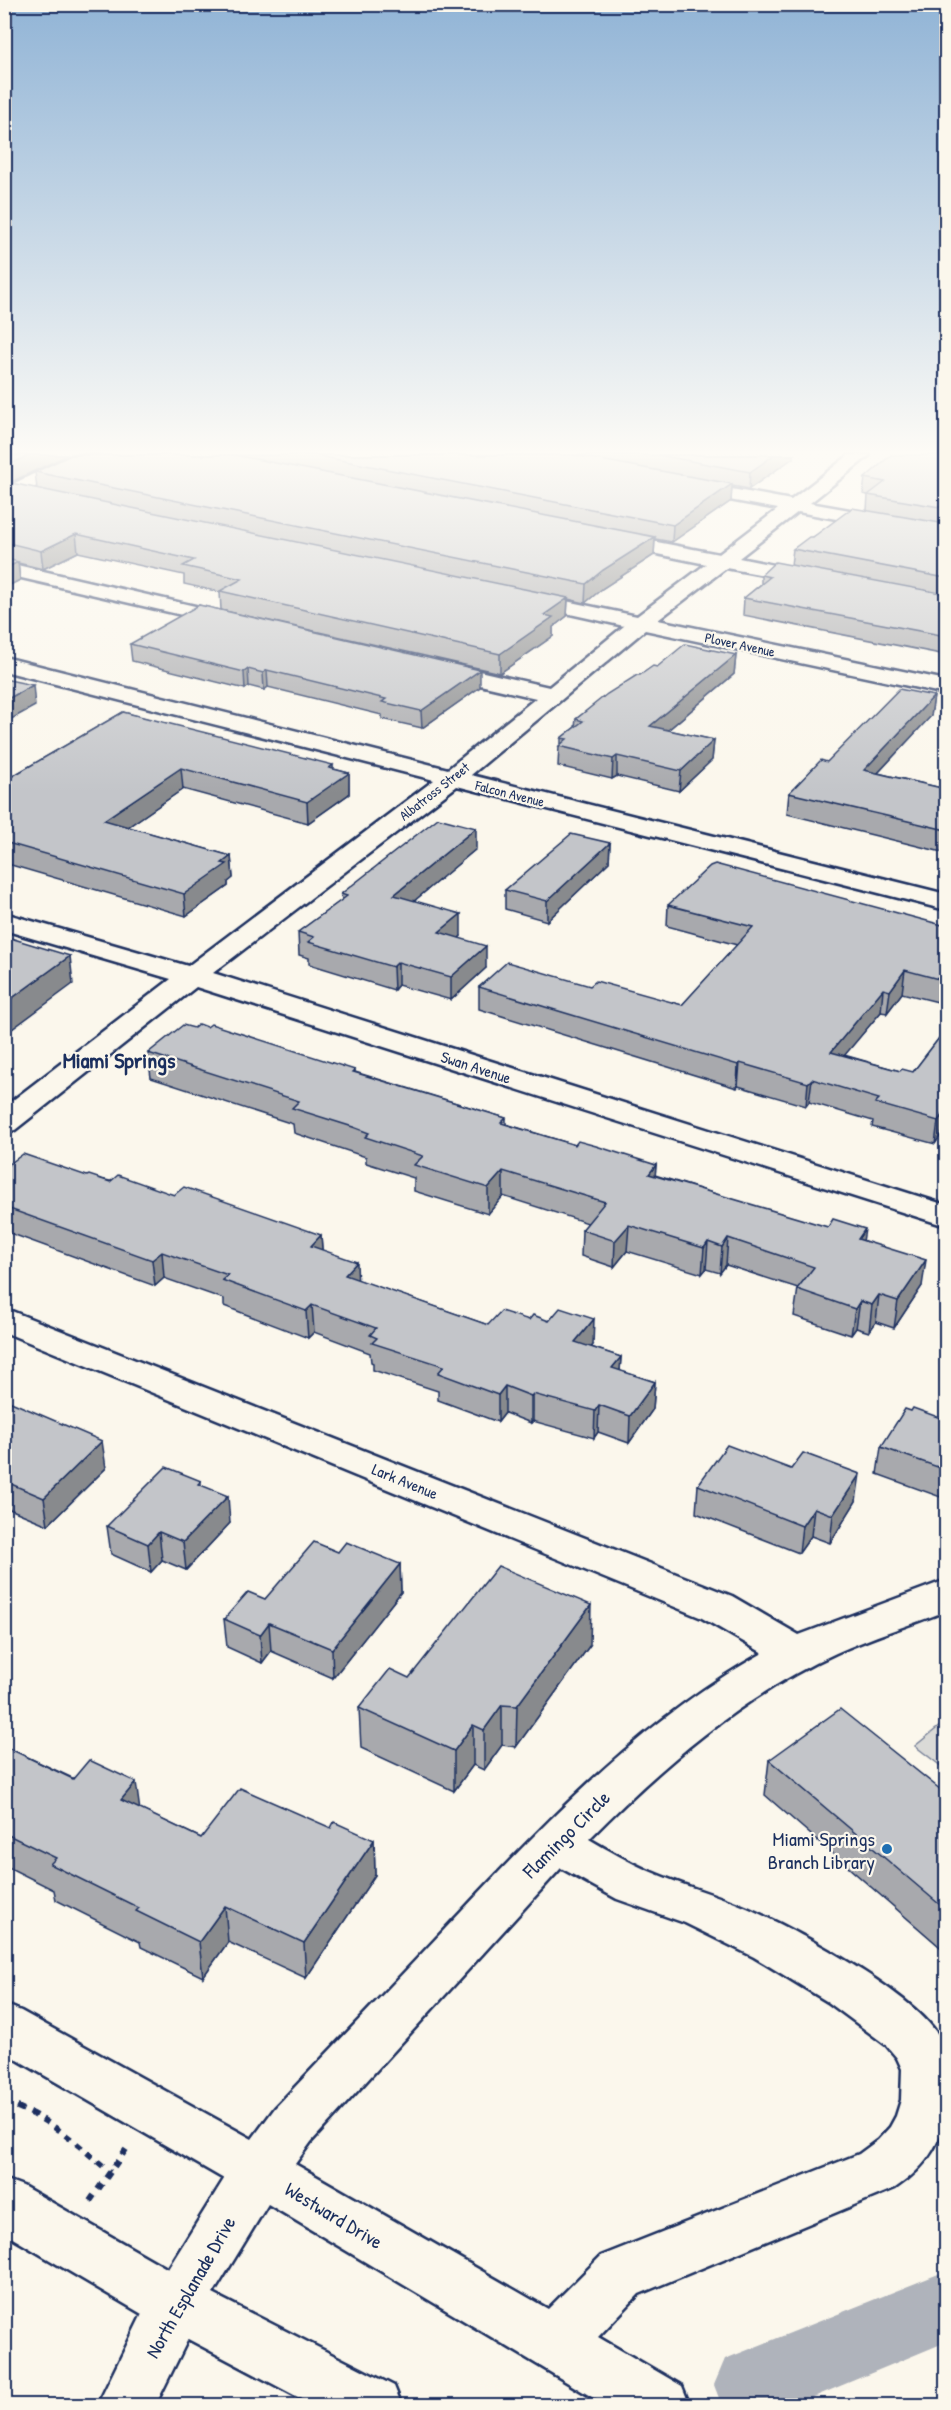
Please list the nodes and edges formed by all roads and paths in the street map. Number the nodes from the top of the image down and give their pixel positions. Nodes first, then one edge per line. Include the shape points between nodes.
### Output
1 (714, 567) edge
2 (756, 567) edge
3 (4, 568) edge
4 (834, 582) edge
5 (501, 594) edge
6 (641, 623) junction
7 (250, 625) edge
8 (414, 663) edge
9 (4, 664) edge
10 (946, 687) edge
11 (553, 695) junction
12 (452, 778) junction
13 (946, 902) edge
14 (4, 921) edge
15 (192, 976) junction
16 (4, 1123) edge
17 (946, 1216) edge
18 (4, 1319) edge
19 (946, 1594) edge
20 (799, 1654) junction
21 (556, 1842) junction
22 (4, 2026) edge
23 (4, 2102) edge
24 (130, 2145) dead end
25 (259, 2171) junction
26 (110, 2172) junction
27 (4, 2204) edge
28 (84, 2208) dead end
29 (177, 2304) junction
30 (553, 2344) junction
31 (125, 2406) edge
32 (374, 2406) edge
33 (662, 2406) edge

1 - 6 street, Albatross Street
2 - 4 street
3 - 7 street
5 - 6 street, Plover Avenue
6 - 10 street, Plover Avenue
6 - 11 street, Albatross Street
8 - 11 street
9 - 12 street, Falcon Avenue
11 - 12 street, Albatross Street
12 - 13 street, Falcon Avenue
12 - 15 street, Albatross Street
14 - 15 street, Swan Avenue
15 - 16 street, Albatross Street
15 - 17 street, Swan Avenue
18 - 20 street, Lark Avenue via 717,1607
19 - 20 street, Flamingo Circle
20 - 21 street, Flamingo Circle via 726,1695 649,1755
21 - 25 street, Flamingo Circle via 312,2103
21 - 30 street via 624,1881 753,1933 844,1986 896,2022 917,2043 926,2063 929,2086 913,2133 900,2154 877,2171 620,2276
22 - 25 street, Westward Drive
23 - 26 path via 45,2117
24 - 26 path
25 - 29 street, North Esplanade Drive
25 - 30 street, Westward Drive
26 - 28 path
27 - 29 street
29 - 31 street, North Esplanade Drive
29 - 32 street
30 - 33 street, Westward Drive

